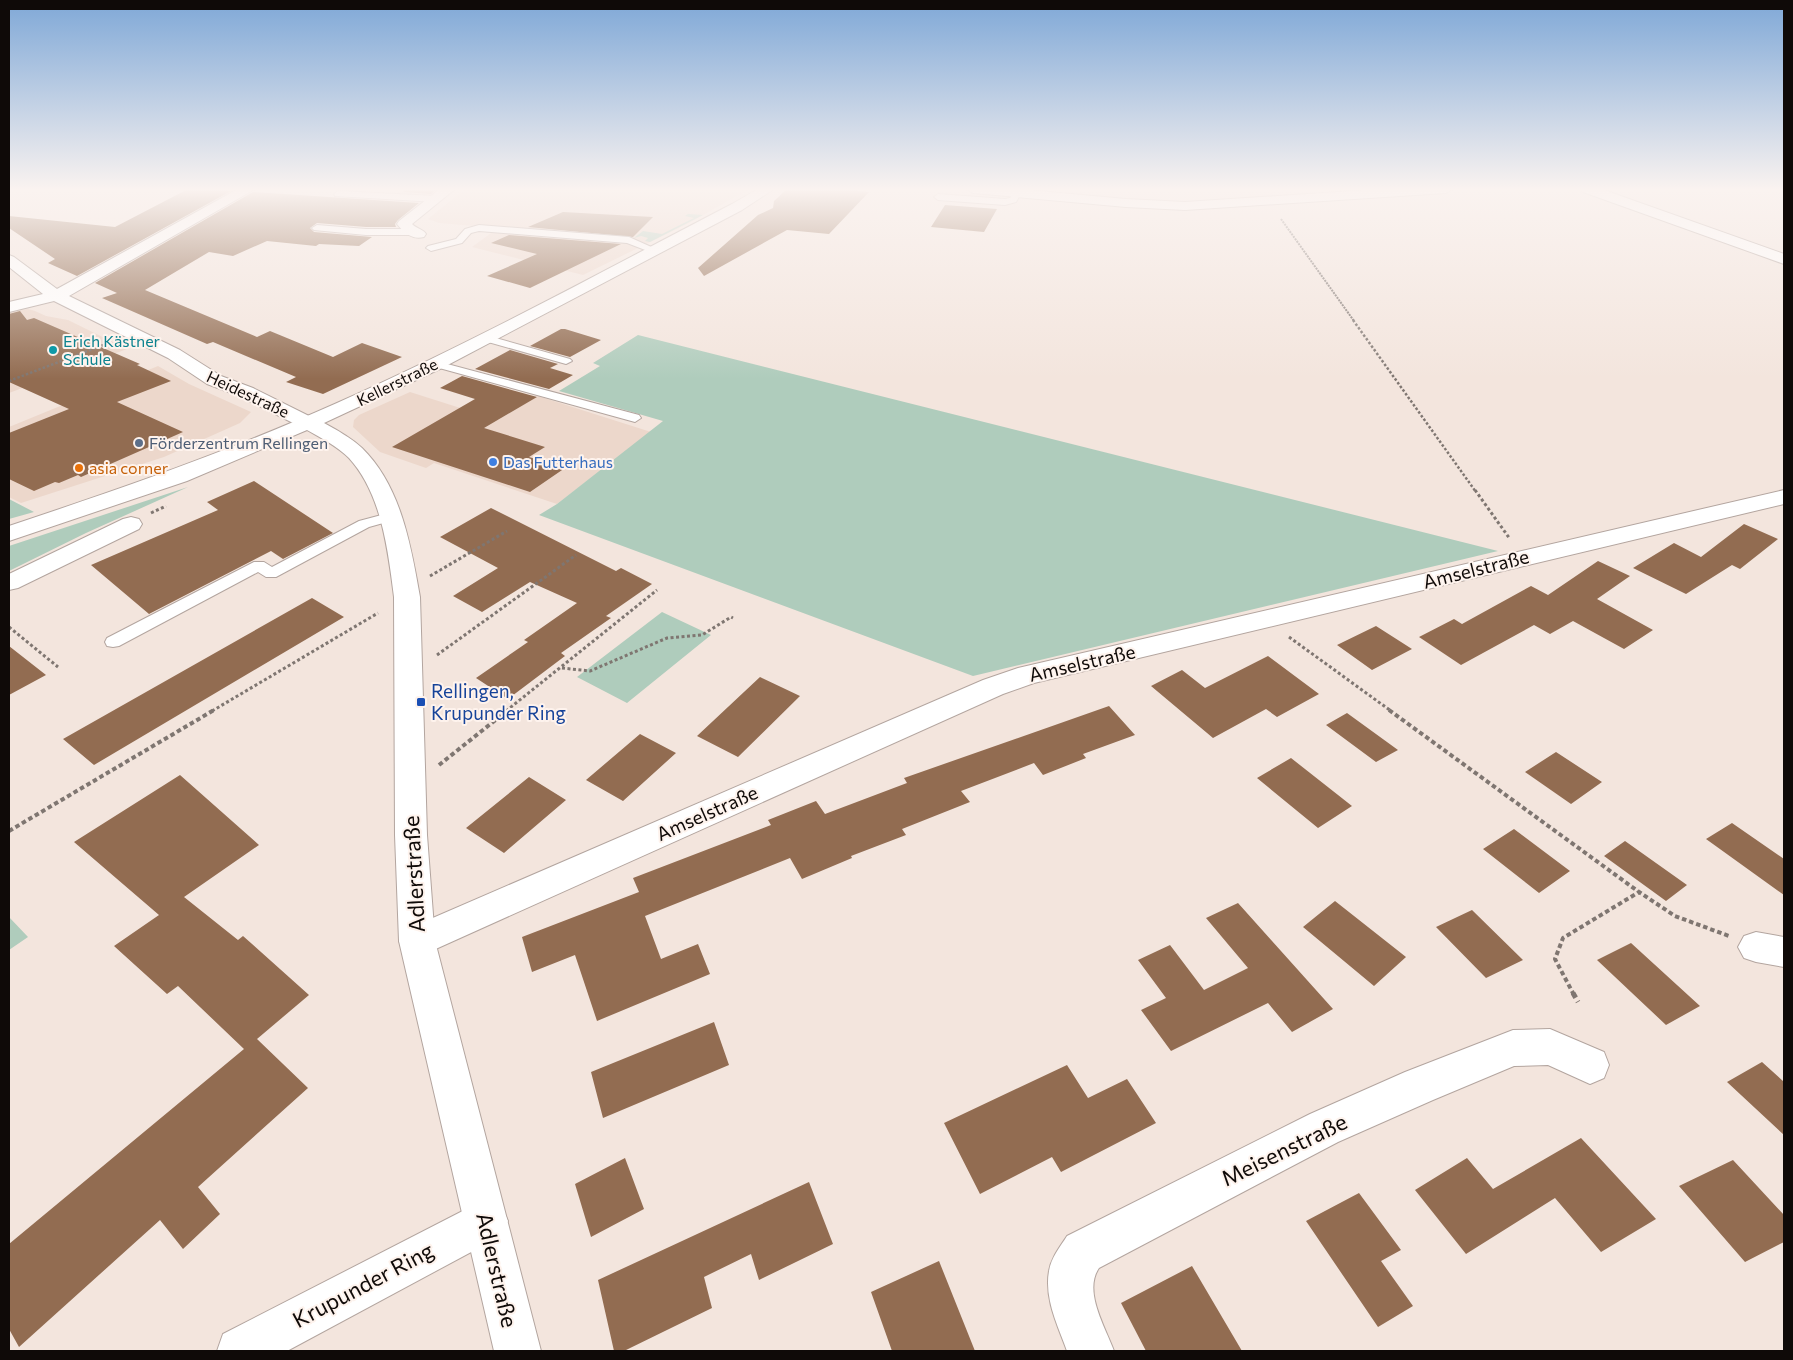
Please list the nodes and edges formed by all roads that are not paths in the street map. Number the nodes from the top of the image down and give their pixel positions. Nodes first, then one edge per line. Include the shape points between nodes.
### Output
1 (136, 252) edge
2 (648, 252) edge
3 (1766, 252) edge
4 (1784, 259) edge
5 (9, 260) edge
6 (56, 296) junction
7 (9, 307) edge
8 (485, 338) junction
9 (566, 361) dead end
10 (436, 364) junction
11 (635, 418) dead end
12 (308, 423) junction
13 (1784, 497) edge
14 (389, 517) junction
15 (131, 524) dead end
16 (9, 534) edge
17 (9, 583) edge
18 (113, 642) dead end
19 (417, 941) junction
20 (1590, 1065) dead end
21 (486, 1221) junction
22 (240, 1351) edge
23 (517, 1351) edge
24 (1090, 1351) edge

1 - 6 street
2 - 8 street, Kellerstraße
3 - 4 street
5 - 6 street, Heidestraße
6 - 7 street
6 - 12 street, Heidestraße via 174,354 214,380
8 - 9 lane
8 - 10 street, Kellerstraße
10 - 11 lane
10 - 12 street, Kellerstraße
12 - 14 street, Adlerstraße via 356,454 374,479
12 - 16 street, Kellerstraße via 179,476
13 - 19 street, Amselstraße via 1028,675 993,687
14 - 18 lane via 364,524 271,574 259,565
14 - 19 street, Adlerstraße via 403,564 407,597 411,835
15 - 17 street
19 - 21 street, Adlerstraße
20 - 24 street, Meisenstraße via 1550,1048 1513,1048 1324,1128 1083,1252 1071,1270 1071,1297
21 - 22 street, Krupunder Ring
21 - 23 street, Adlerstraße

